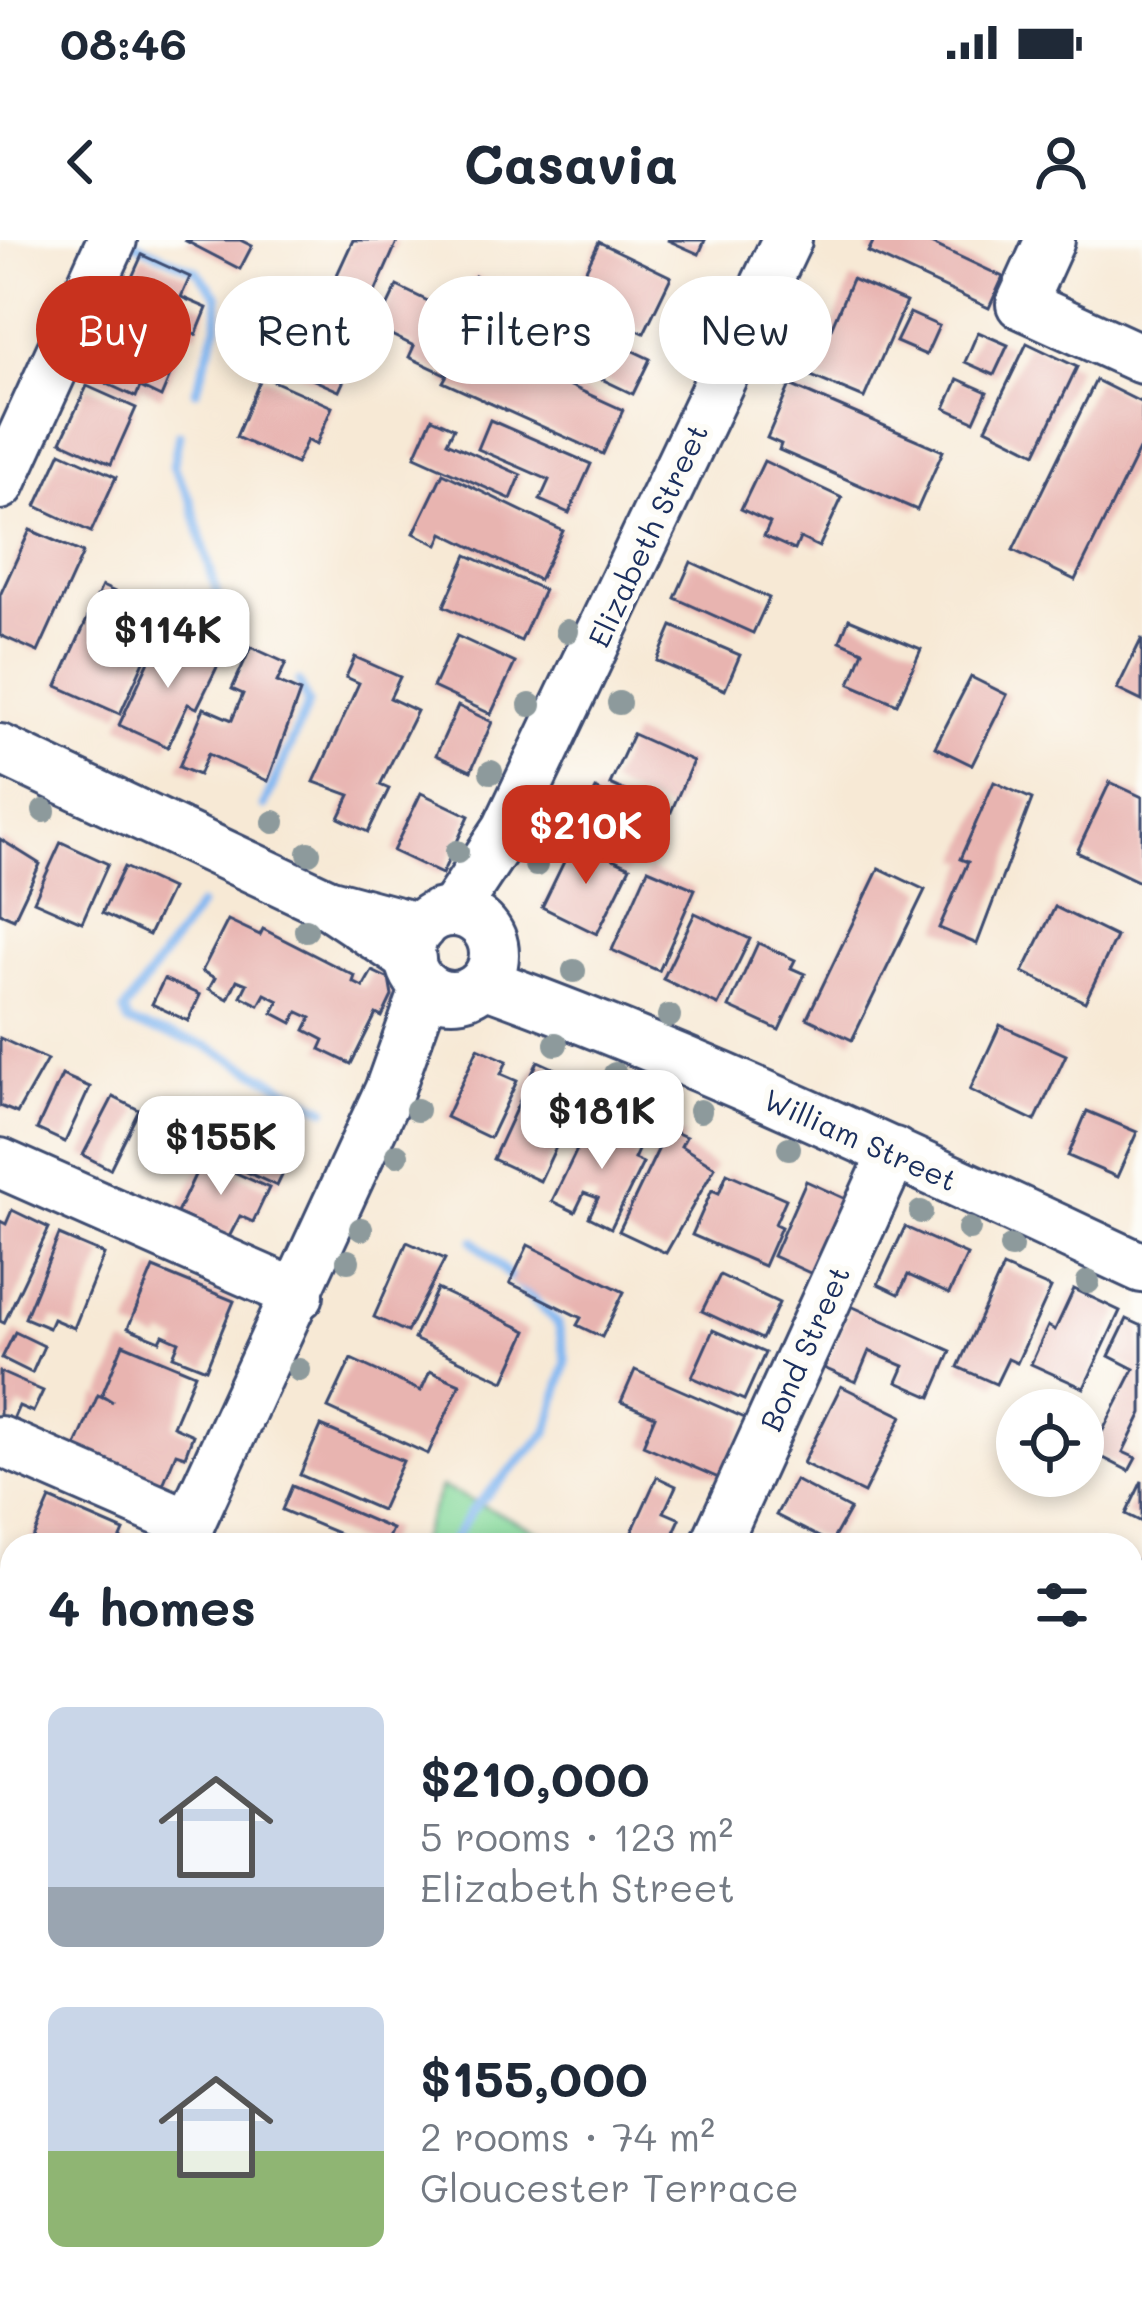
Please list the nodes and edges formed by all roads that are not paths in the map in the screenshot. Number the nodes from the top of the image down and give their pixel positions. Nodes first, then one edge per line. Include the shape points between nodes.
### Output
1 (112, 240) edge
2 (787, 240) edge
3 (1050, 240) edge
4 (1142, 359) edge
5 (0, 485) edge
6 (0, 749) edge
7 (452, 956) junction
8 (894, 1152) junction
9 (0, 1163) edge
10 (1142, 1268) edge
11 (299, 1295) junction
12 (0, 1441) edge
13 (183, 1533) edge
14 (185, 1533) edge
15 (720, 1533) edge

1 - 5 street
2 - 7 street, Elizabeth Street
3 - 4 street via 1021,304
6 - 7 street, William Street
7 - 8 street, William Street
7 - 11 street, Elizabeth Street
8 - 10 street, William Street
8 - 15 street, Bond Street
9 - 11 street
11 - 14 street, Elizabeth Street
12 - 13 street

